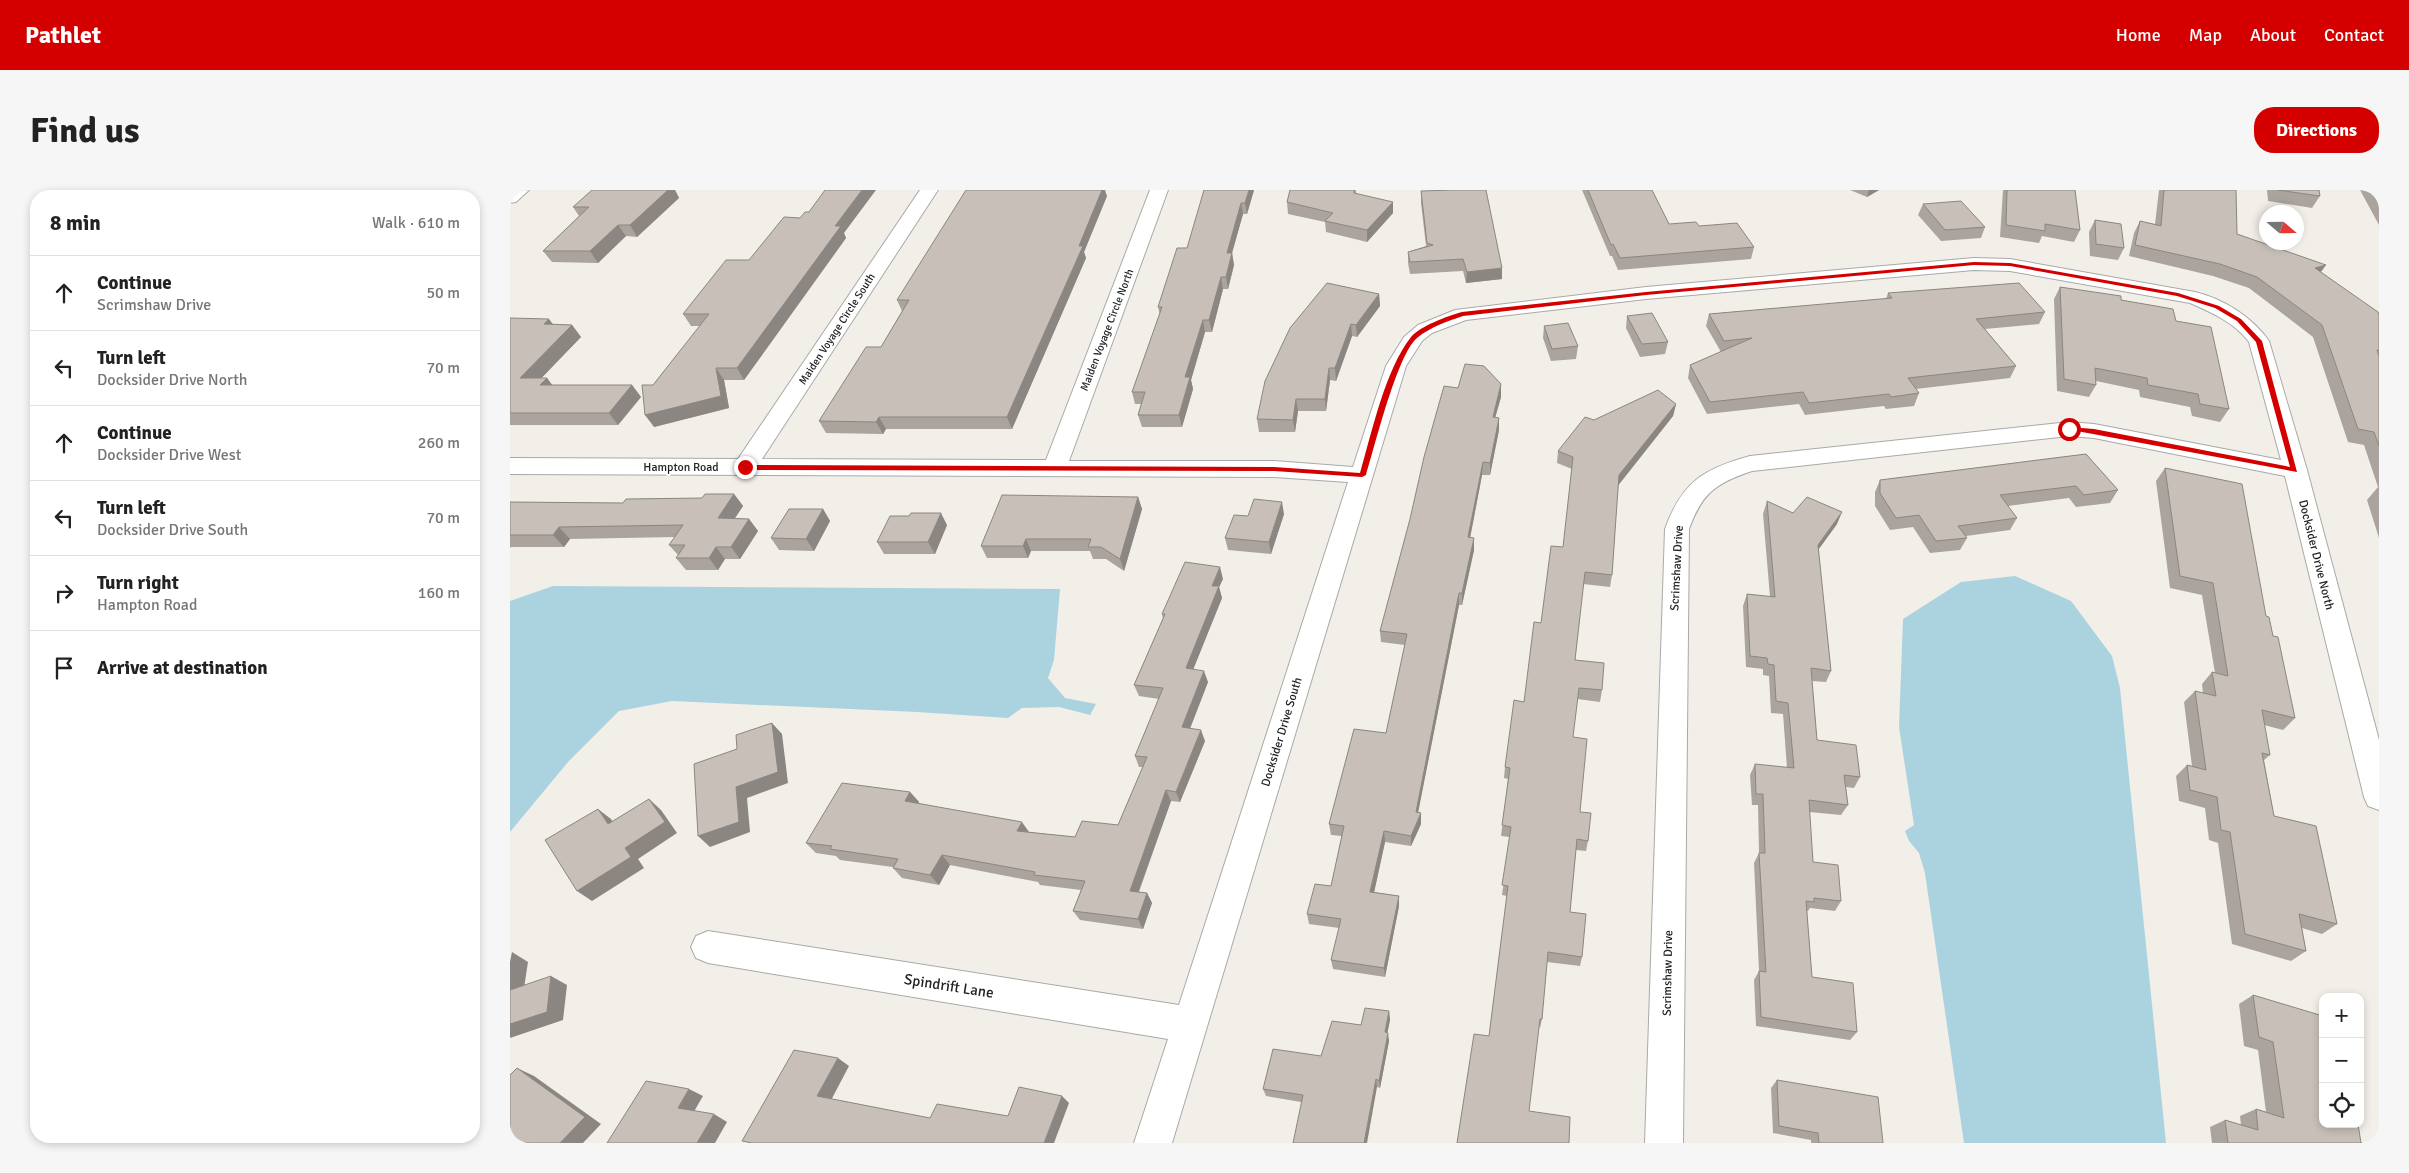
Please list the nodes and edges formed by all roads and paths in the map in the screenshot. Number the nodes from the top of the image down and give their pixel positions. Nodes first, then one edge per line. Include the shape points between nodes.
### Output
1 (520, 190) edge
2 (929, 190) edge
3 (1159, 190) edge
4 (510, 198) edge
5 (1425, 329) joint
6 (510, 466) edge
7 (745, 467) junction
8 (1054, 469) junction
9 (2295, 470) junction
10 (1362, 475) junction
11 (2379, 797) edge
12 (708, 947) dead end
13 (1190, 1025) junction
14 (1153, 1143) edge
15 (1664, 1143) edge

1 - 4 street
2 - 7 street, Maiden Voyage Circle South
3 - 8 street, Maiden Voyage Circle North
5 - 9 street, Docksider Drive North via 1462,314 1646,293 1974,264 2010,265 2178,294 2217,307 2239,320 2259,341
5 - 10 street, Docksider Drive South via 1414,337 1396,366
6 - 7 street, Hampton Road
7 - 8 street, Hampton Road
8 - 10 street, Hampton Road via 1274,469
9 - 11 street, Docksider Drive North
9 - 15 street, Scrimshaw Drive via 2069,429 1750,464 1723,472 1699,486 1684,506 1677,529
10 - 13 street, Docksider Drive South
12 - 13 street, Spindrift Lane
13 - 14 street, Docksider Drive South

